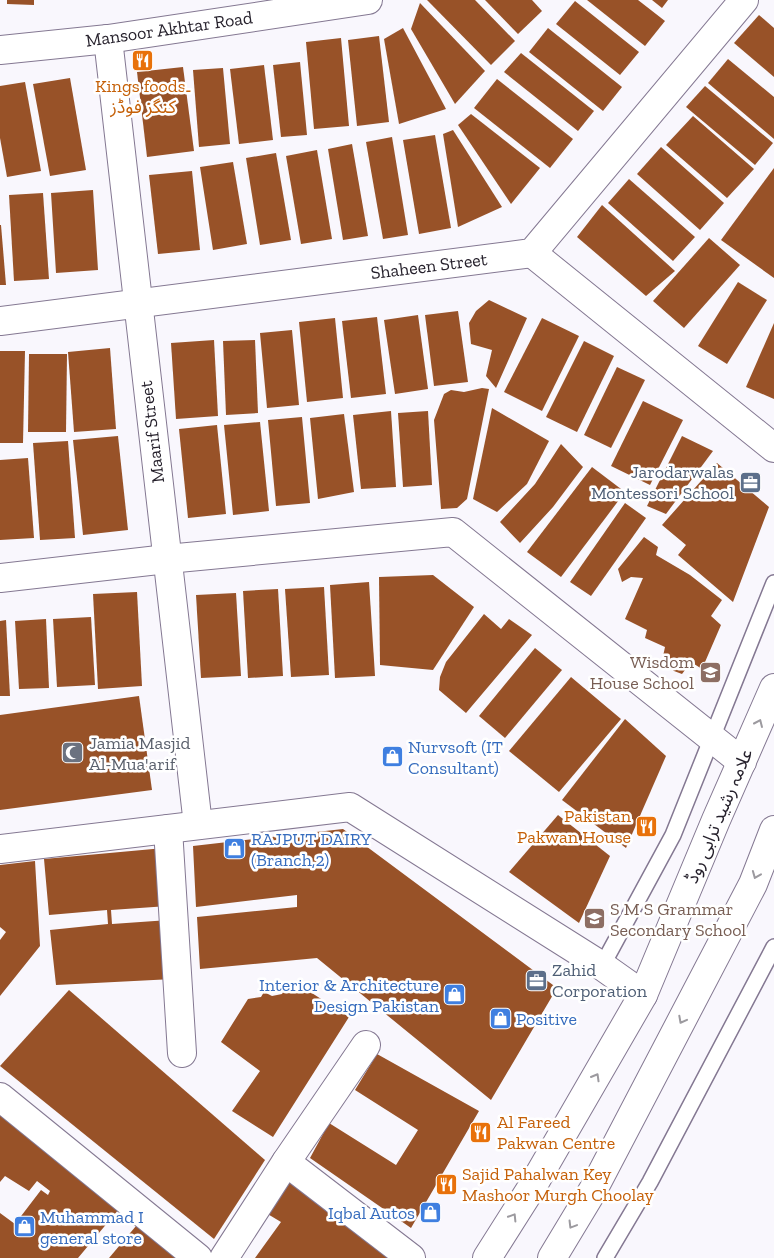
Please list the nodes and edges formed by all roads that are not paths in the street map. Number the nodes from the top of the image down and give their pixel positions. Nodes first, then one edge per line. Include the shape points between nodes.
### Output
1 (368, 0) edge
2 (744, 0) edge
3 (108, 39) junction
4 (0, 50) edge
5 (532, 252) junction
6 (137, 304) junction
7 (0, 321) edge
8 (774, 448) edge
9 (167, 559) junction
10 (0, 578) edge
11 (774, 583) edge
12 (774, 688) edge
13 (712, 738) junction
14 (742, 762) junction
15 (198, 825) junction
16 (168, 829) junction
17 (774, 830) edge
18 (0, 849) edge
19 (774, 946) edge
20 (602, 966) junction
21 (644, 995) junction
22 (366, 1045) dead end
23 (182, 1053) dead end
24 (0, 1097) edge
25 (286, 1162) junction
26 (198, 1258) edge
27 (224, 1258) edge
28 (411, 1258) edge
29 (488, 1258) edge
30 (552, 1258) edge
31 (605, 1258) edge

1 - 3 street, Mansoor Akhtar Road
2 - 5 street
3 - 4 street, Mansoor Akhtar Road
3 - 6 street, Maarif Street
5 - 6 street, Shaheen Street
5 - 8 street
6 - 7 street, Shaheen Street
6 - 9 street, Maarif Street
9 - 10 street
9 - 13 street via 453,532
9 - 15 street, Maarif Street
11 - 13 lane
14 -> 12 street, علامہ رشید ترابی روڈ
13 - 14 street
13 - 20 lane via 673,835
14 - 21 street, علامہ رشید ترابی روڈ
15 - 16 street
15 - 20 street via 350,806
16 - 18 street
16 - 23 street
17 -> 30 street via 753,884 593,1190
19 - 31 lane via 650,1182
20 - 21 street
29 -> 21 street, علامہ رشید ترابی روڈ
22 - 25 street
24 - 26 street
25 - 27 street
25 - 28 street

